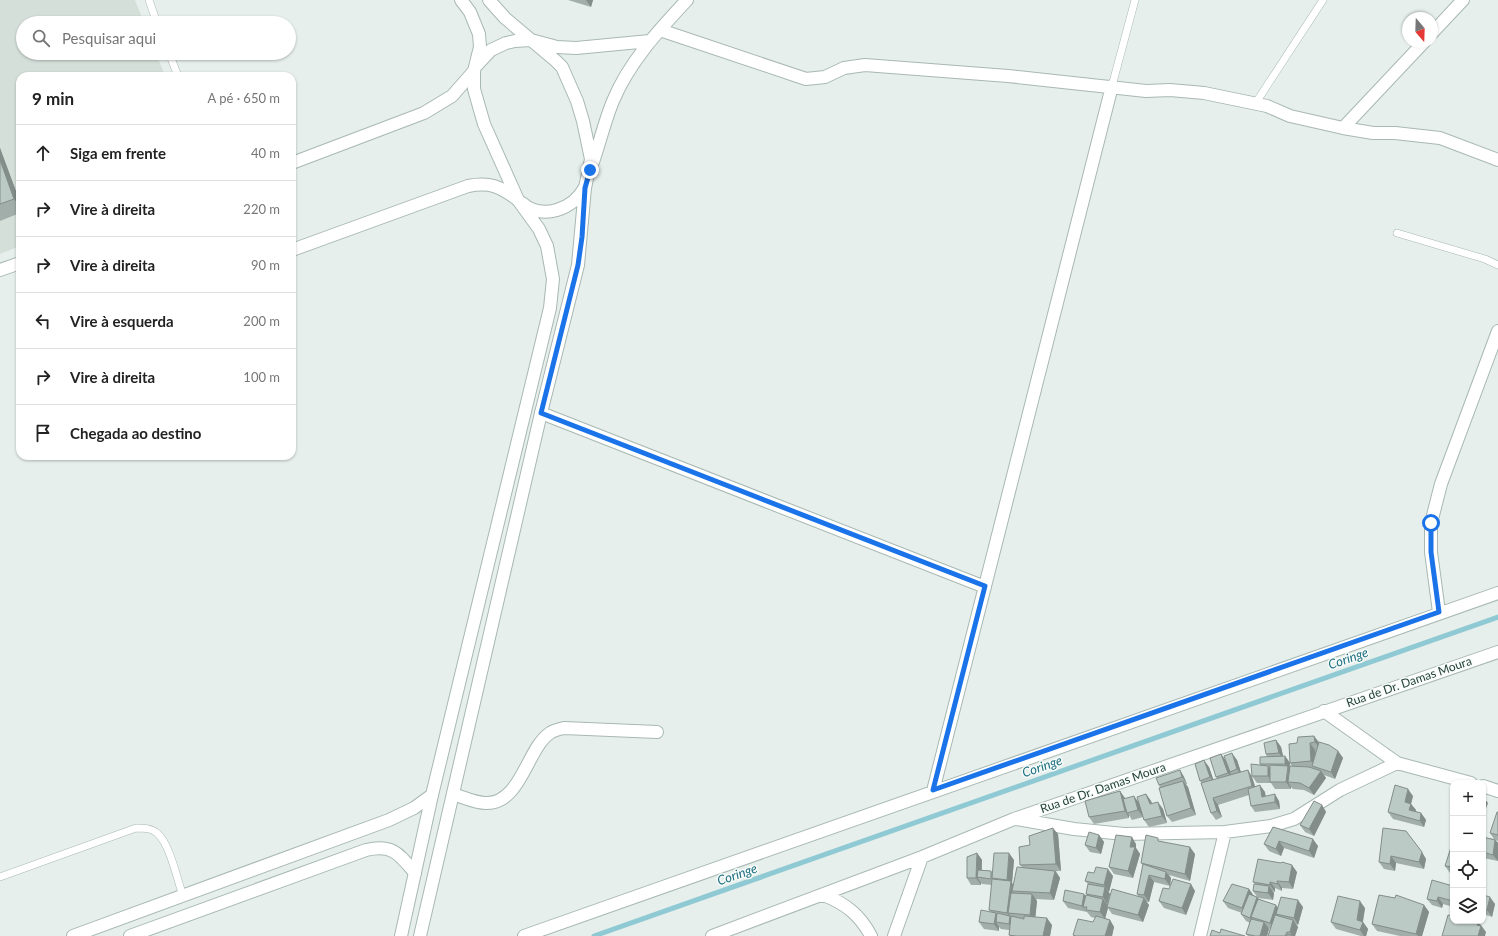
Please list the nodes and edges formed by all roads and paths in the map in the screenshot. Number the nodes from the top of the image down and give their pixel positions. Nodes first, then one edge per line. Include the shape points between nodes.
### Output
1 (149, 0) edge
2 (461, 0) edge
3 (489, 0) edge
4 (687, 0) edge
5 (1135, 0) edge
6 (1324, 0) edge
7 (1463, 0) edge
8 (155, 16) edge
9 (1438, 27) edge
10 (660, 30) junction
11 (531, 40) junction
12 (650, 41) junction
13 (1418, 48) edge
14 (172, 60) edge
15 (474, 71) junction
16 (176, 72) edge
17 (1112, 86) junction
18 (1255, 104) junction
19 (1343, 128) junction
20 (1498, 160) edge
21 (296, 161) edge
22 (585, 188) junction
23 (518, 200) junction
24 (1397, 233) dead end
25 (296, 249) edge
26 (16, 264) edge
27 (1498, 265) edge
28 (0, 270) edge
29 (1498, 331) edge
30 (541, 413) junction
31 (985, 586) junction
32 (1498, 593) edge
33 (1439, 612) junction
34 (1498, 652) edge
35 (1324, 711) junction
36 (657, 732) dead end
37 (1397, 763) junction
38 (1460, 780) edge
39 (1486, 787) edge
40 (933, 790) junction
41 (1498, 790) edge
42 (453, 794) junction
43 (432, 795) junction
44 (1014, 819) junction
45 (1226, 832) junction
46 (922, 857) junction
47 (415, 873) junction
48 (0, 877) edge
49 (823, 895) junction
50 (183, 896) junction
51 (73, 936) edge
52 (130, 936) edge
53 (401, 936) edge
54 (420, 936) edge
55 (524, 936) edge
56 (712, 936) edge
57 (871, 936) edge
58 (894, 936) edge
59 (1200, 936) edge

1 - 8 lane
2 - 15 street via 470,12 479,34 480,47
3 - 11 street
4 - 10 street
5 - 17 lane
6 - 18 lane
7 - 9 street
10 - 12 street
10 - 17 street via 806,79 826,77 844,68 865,65
11 - 12 street via 557,47 576,48
11 - 15 street via 515,40 498,46 485,56
11 - 22 street via 562,67 577,101 591,159
12 - 22 street via 613,101
13 - 19 street
14 - 16 lane
15 - 21 street via 452,96 424,113
15 - 23 street via 474,90 484,124
17 - 18 street via 1146,91 1204,93
17 - 31 street
18 - 19 street via 1290,116
19 - 20 street via 1440,138
22 - 23 street via 574,202 552,212 533,210
22 - 30 street via 578,265
23 - 25 street via 499,187 478,184 468,186
23 - 43 street via 539,229 547,246 553,279 550,308
24 - 27 lane
26 - 28 street
29 - 33 street via 1442,484 1431,523 1431,552
30 - 31 street
30 - 42 street
31 - 40 street
32 - 33 street
33 - 40 street
34 - 35 street, Rua de Dr. Damas Moura
35 - 37 street
35 - 44 street, Rua de Dr. Damas Moura
36 - 42 street via 564,728 550,732 542,740 520,779 498,800 486,803
37 - 38 street
37 - 45 street via 1340,790 1294,819 1271,826
39 - 41 street
40 - 55 street
42 - 54 street
43 - 47 street
43 - 50 street via 414,808 389,820
44 - 45 street via 1124,834
44 - 46 street, Rua de Dr. Damas Moura
45 - 59 street
46 - 49 street, Rua de Dr. Damas Moura
46 - 58 street
47 - 52 street via 399,854 379,847
47 - 53 street
48 - 50 lane via 136,828 148,828 164,841
49 - 56 street, Rua de Dr. Damas Moura
49 - 57 street via 838,900 849,908 861,920
50 - 51 street

